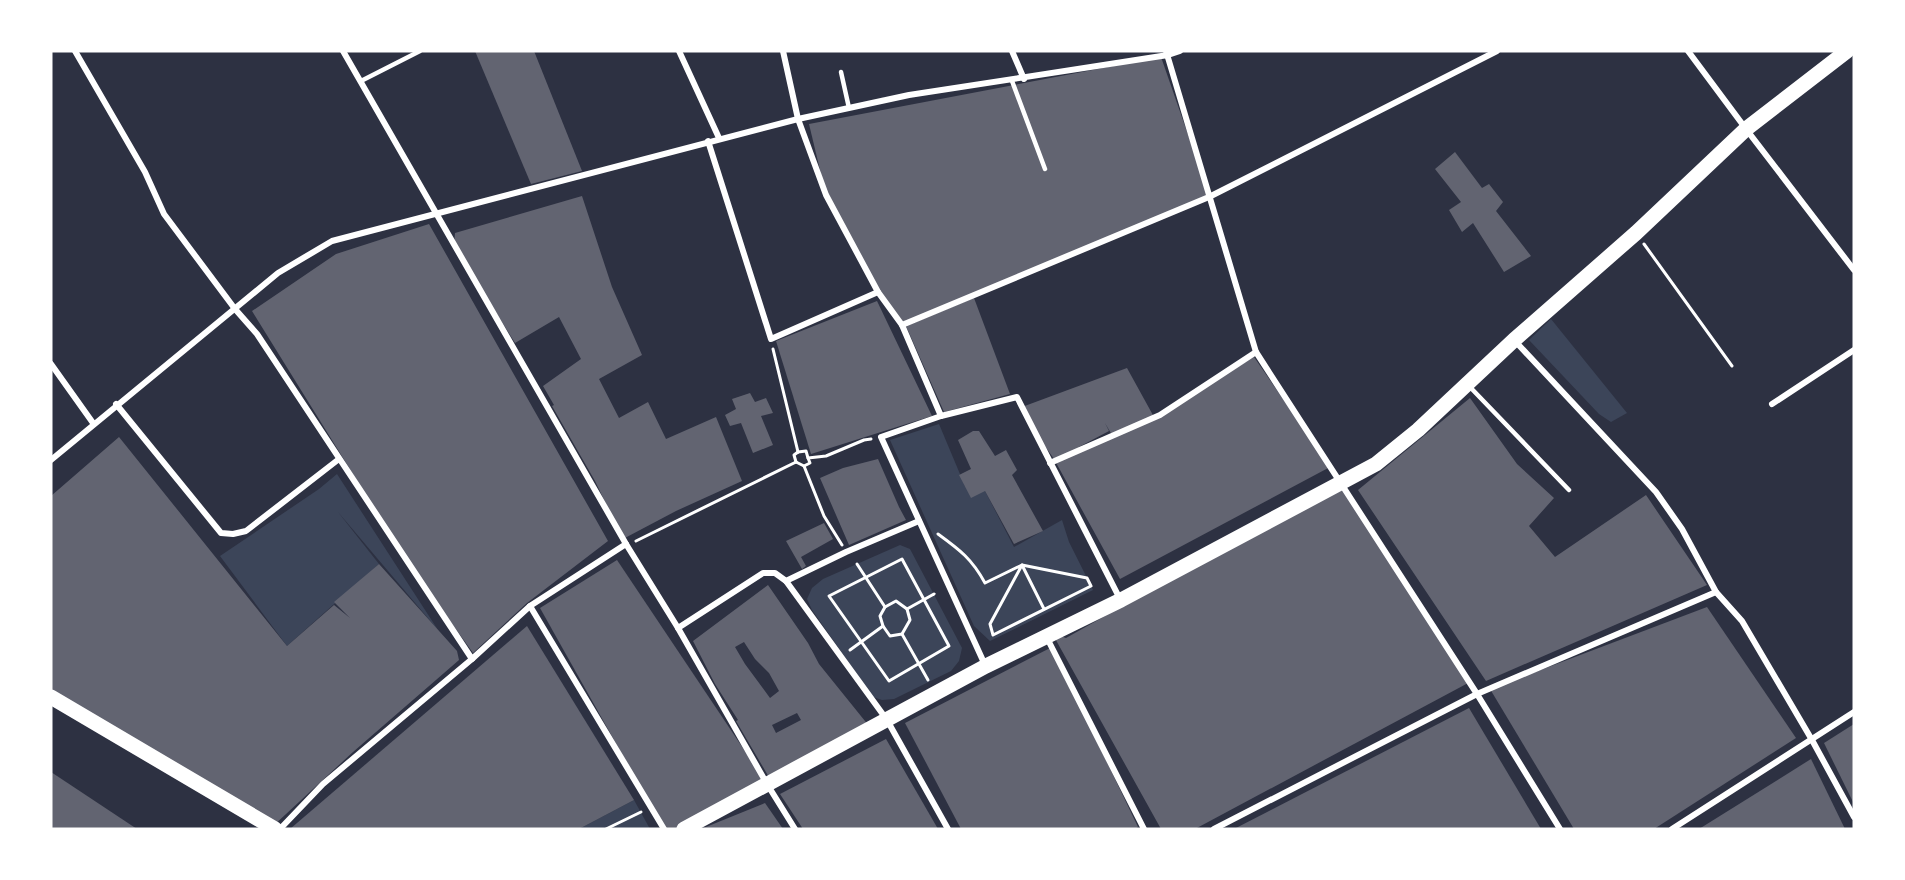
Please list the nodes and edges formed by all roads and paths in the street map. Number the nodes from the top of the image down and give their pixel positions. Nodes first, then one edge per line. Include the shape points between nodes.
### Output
1 (75, 51) edge
2 (343, 51) edge
3 (420, 51) edge
4 (679, 51) edge
5 (783, 51) edge
6 (1012, 51) edge
7 (1180, 51) edge
8 (1497, 51) edge
9 (1688, 51) edge
10 (1847, 51) edge
11 (1167, 53) edge
12 (841, 72) dead end
13 (1024, 79) junction
14 (361, 81) junction
15 (1012, 81) junction
16 (849, 108) junction
17 (798, 119) junction
18 (1746, 129) junction
19 (719, 138) junction
20 (708, 141) junction
21 (1045, 169) dead end
22 (1209, 197) junction
23 (436, 213) junction
24 (1636, 233) junction
25 (1854, 270) edge
26 (878, 292) junction
27 (235, 309) junction
28 (902, 325) junction
29 (771, 339) junction
30 (1514, 340) junction
31 (1854, 350) edge
32 (1256, 352) junction
33 (51, 364) edge
34 (1732, 366) dead end
35 (1467, 384) junction
36 (1772, 404) dead end
37 (116, 405) junction
38 (941, 416) junction
39 (93, 423) junction
40 (881, 437) junction
41 (798, 452) junction
42 (808, 458) junction
43 (339, 459) junction
44 (51, 460) edge
45 (796, 462) junction
46 (1050, 463) junction
47 (804, 466) junction
48 (1341, 483) junction
49 (1569, 490) dead end
50 (919, 521) junction
51 (626, 544) junction
52 (846, 552) junction
53 (857, 564) dead end
54 (1022, 565) junction
55 (866, 577) junction
56 (786, 581) junction
57 (1716, 592) junction
58 (934, 594) dead end
59 (924, 600) junction
60 (1120, 600) junction
61 (530, 606) junction
62 (885, 607) junction
63 (907, 609) junction
64 (1044, 610) junction
65 (883, 626) junction
66 (678, 628) junction
67 (902, 634) junction
68 (1046, 636) junction
69 (860, 642) junction
70 (844, 655) dead end
71 (472, 659) junction
72 (919, 663) junction
73 (986, 666) junction
74 (929, 682) dead end
75 (1478, 694) junction
76 (51, 698) edge
77 (1854, 712) edge
78 (887, 720) junction
79 (1812, 740) junction
80 (767, 784) junction
81 (1854, 817) edge
82 (645, 820) dead end
83 (275, 829) edge
84 (280, 829) edge
85 (606, 829) edge
86 (664, 829) edge
87 (684, 829) edge
88 (795, 829) edge
89 (948, 829) edge
90 (1144, 829) edge
91 (1214, 829) edge
92 (1560, 829) edge
93 (1672, 829) edge

1 - 27 street via 145,171 164,213
2 - 14 street
3 - 14 lane
4 - 19 street
5 - 17 street
6 - 13 street
7 - 11 street
8 - 22 street
9 - 18 street
10 - 18 main road
11 - 13 street
11 - 22 street
12 - 16 lane
13 - 15 street
14 - 23 street
15 - 16 street via 909,95
15 - 21 lane
16 - 17 street
17 - 19 street
17 - 26 street via 826,195
18 - 24 main road
18 - 25 street
19 - 20 street
20 - 23 street
20 - 29 street
22 - 28 street
22 - 32 street
23 - 27 street via 332,242 278,273
23 - 51 street
24 - 30 main road
24 - 34 path
26 - 28 street
26 - 29 street
27 - 37 street
27 - 43 street via 257,334
28 - 38 street
29 - 41 path
30 - 35 main road
30 - 57 street via 1656,492 1682,529
31 - 36 street
32 - 46 street via 1160,415
32 - 48 street
33 - 39 street
35 - 48 main road via 1376,464
35 - 49 lane
37 - 39 street
37 - 43 street via 221,533 246,531
38 - 40 street
38 - 46 street via 1017,397
39 - 44 street
40 - 42 path via 826,456
40 - 50 street
41 - 42 path via 806,452
41 - 45 path via 794,455
42 - 47 path via 810,463
43 - 71 street
45 - 47 path
45 - 51 path
46 - 60 street
47 - 52 path via 824,516
48 - 60 main road
48 - 75 street
50 - 52 street
50 - 54 path via 962,551 985,583
50 - 73 street
51 - 61 street
51 - 66 street
52 - 56 street
53 - 55 path
54 - 64 path
54 - 64 path via 1087,578 1091,586
54 - 64 path via 990,624 993,635
55 - 59 path via 902,559
55 - 62 path
55 - 69 path via 829,596
56 - 66 street via 775,573 763,573
56 - 78 street
57 - 75 street
57 - 79 street via 1742,621
58 - 59 path
59 - 63 path
59 - 72 path via 949,646
60 - 68 main road
61 - 71 street
61 - 86 street
62 - 63 path via 897,601
62 - 65 path via 880,616
63 - 67 path via 910,620
65 - 67 path via 890,636
65 - 69 path
66 - 80 street
67 - 72 path
68 - 73 main road
68 - 90 street
69 - 70 path
69 - 72 path via 889,681
71 - 84 street via 323,784
72 - 74 path
73 - 78 main road
75 - 91 street
75 - 92 street
76 - 83 main road
77 - 79 street
78 - 80 main road
78 - 89 street
79 - 81 street
79 - 93 street
80 - 87 main road
80 - 88 street
82 - 85 path via 640,811

